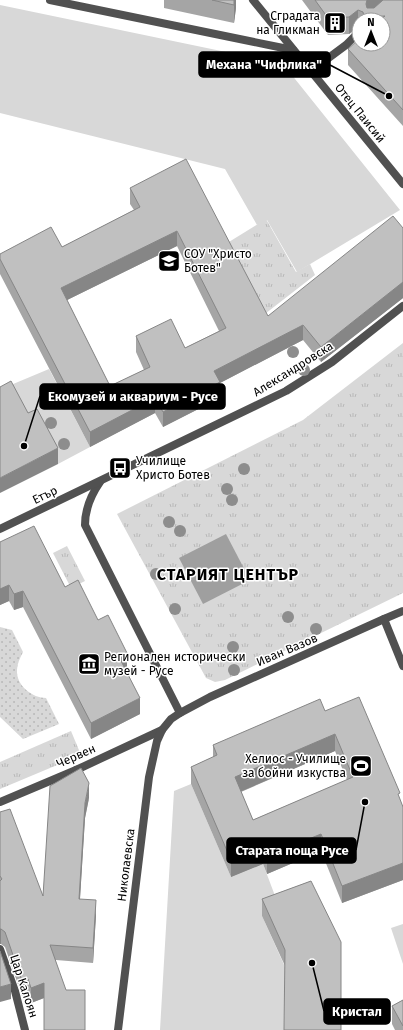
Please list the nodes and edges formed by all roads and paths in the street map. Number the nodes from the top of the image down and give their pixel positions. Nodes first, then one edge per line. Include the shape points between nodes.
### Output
1 (50, 0) edge
2 (253, 0) edge
3 (351, 40) edge
4 (293, 50) junction
5 (311, 71) junction
6 (403, 184) edge
7 (403, 306) edge
8 (101, 480) junction
9 (0, 529) edge
10 (403, 611) edge
11 (384, 619) junction
12 (403, 666) edge
13 (180, 713) junction
14 (162, 730) junction
15 (0, 802) edge
16 (0, 949) edge
17 (26, 1030) edge
18 (118, 1030) edge

1 - 4 street
2 - 4 street, Отец Паисий
3 - 5 street
4 - 5 street, Отец Паисий
5 - 6 street, Отец Паисий
7 - 8 street, Александровска via 332,362 286,391
8 - 9 street, Етър
8 - 13 street via 88,502 85,525
10 - 11 street, Иван Вазов
11 - 12 street
11 - 13 street, Иван Вазов
13 - 14 street, Николаевска
14 - 15 street, Червен
14 - 18 street, Николаевска via 149,777
16 - 17 street, Цар Калоян

